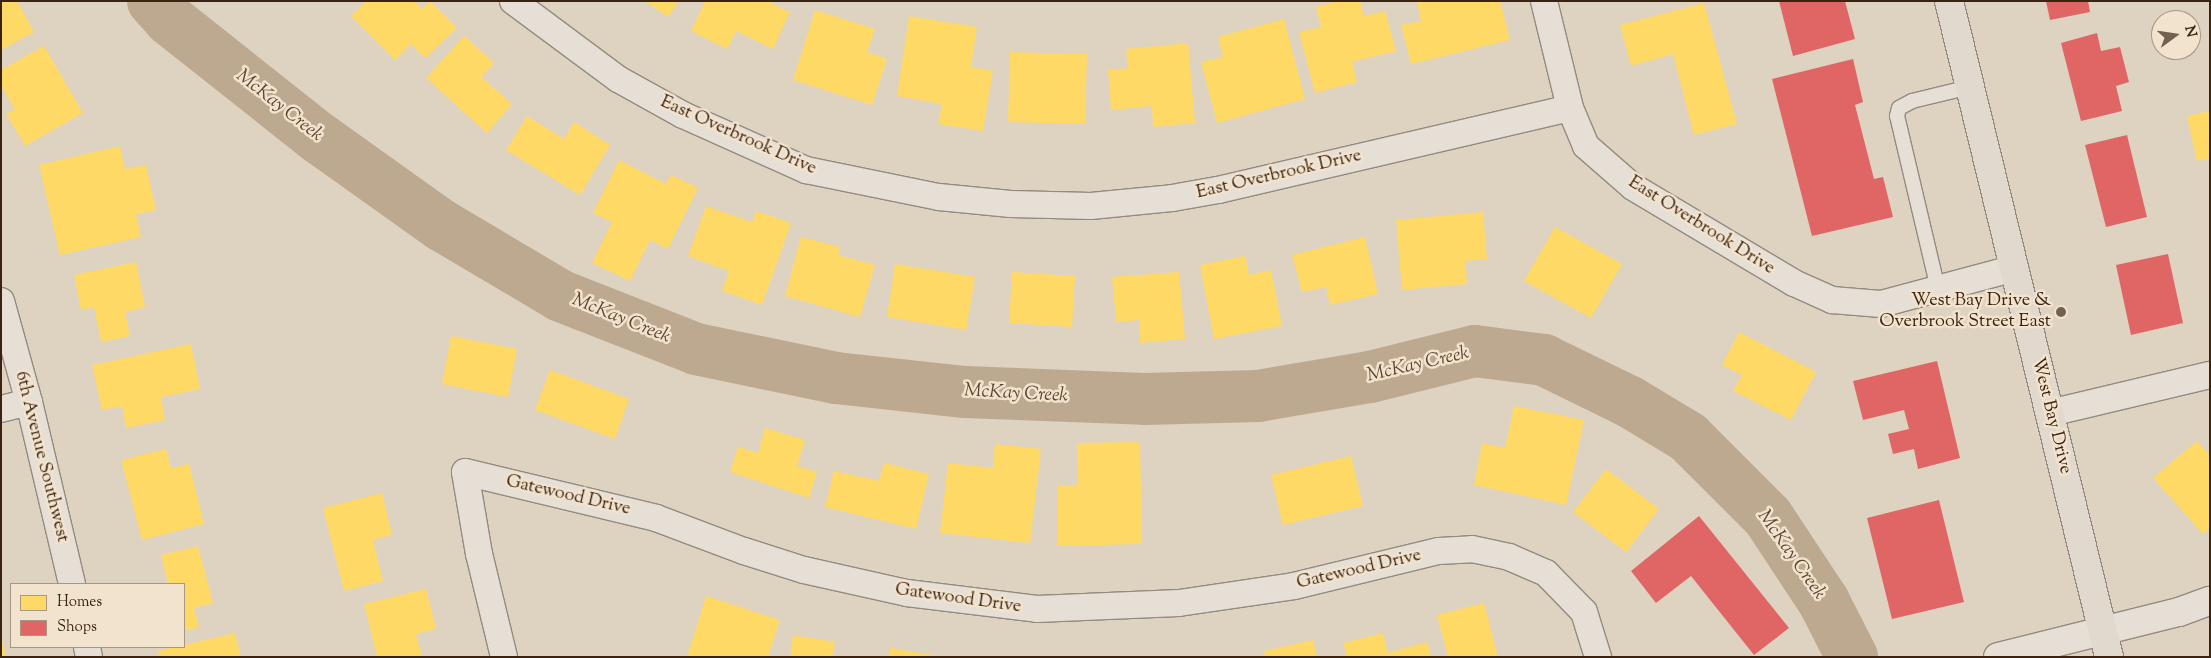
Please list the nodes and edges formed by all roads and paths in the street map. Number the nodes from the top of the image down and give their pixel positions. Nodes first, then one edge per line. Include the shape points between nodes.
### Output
1 (513, 1) edge
2 (1544, 1) edge
3 (1950, 1) edge
4 (1970, 87) junction
5 (1570, 108) junction
6 (2015, 268) junction
7 (1938, 289) junction
8 (1, 302) edge
9 (2210, 375) edge
10 (29, 402) junction
11 (1, 409) edge
12 (2050, 413) junction
13 (72, 583) edge
14 (2210, 601) edge
15 (2103, 630) junction
16 (504, 657) edge
17 (1598, 657) edge
18 (1998, 657) edge
19 (2109, 657) edge

1 - 5 street, East Overbrook Drive via 618,79 683,115 806,170 939,197 1011,204 1091,206 1172,198
2 - 5 street
3 - 4 main road, West Bay Drive
4 - 6 main road, West Bay Drive
4 - 7 lane via 1912,100 1899,108 1897,116
5 - 7 street, East Overbrook Drive via 1586,146 1633,187 1794,284 1832,300 1881,304
6 - 7 street, East Overbrook Drive
6 - 12 main road, West Bay Drive
8 - 10 street, 6th Avenue Southwest
9 - 12 street
10 - 11 street
10 - 13 street, 6th Avenue Southwest
12 - 15 main road, West Bay Drive
14 - 15 street via 2179,612
15 - 18 street
15 - 19 main road, West Bay Drive
16 - 17 street, Gatewood Drive via 478,554 465,472 656,518 804,570 907,593 1037,609 1179,603 1294,586 1439,552 1472,549 1509,557 1546,573 1584,612

